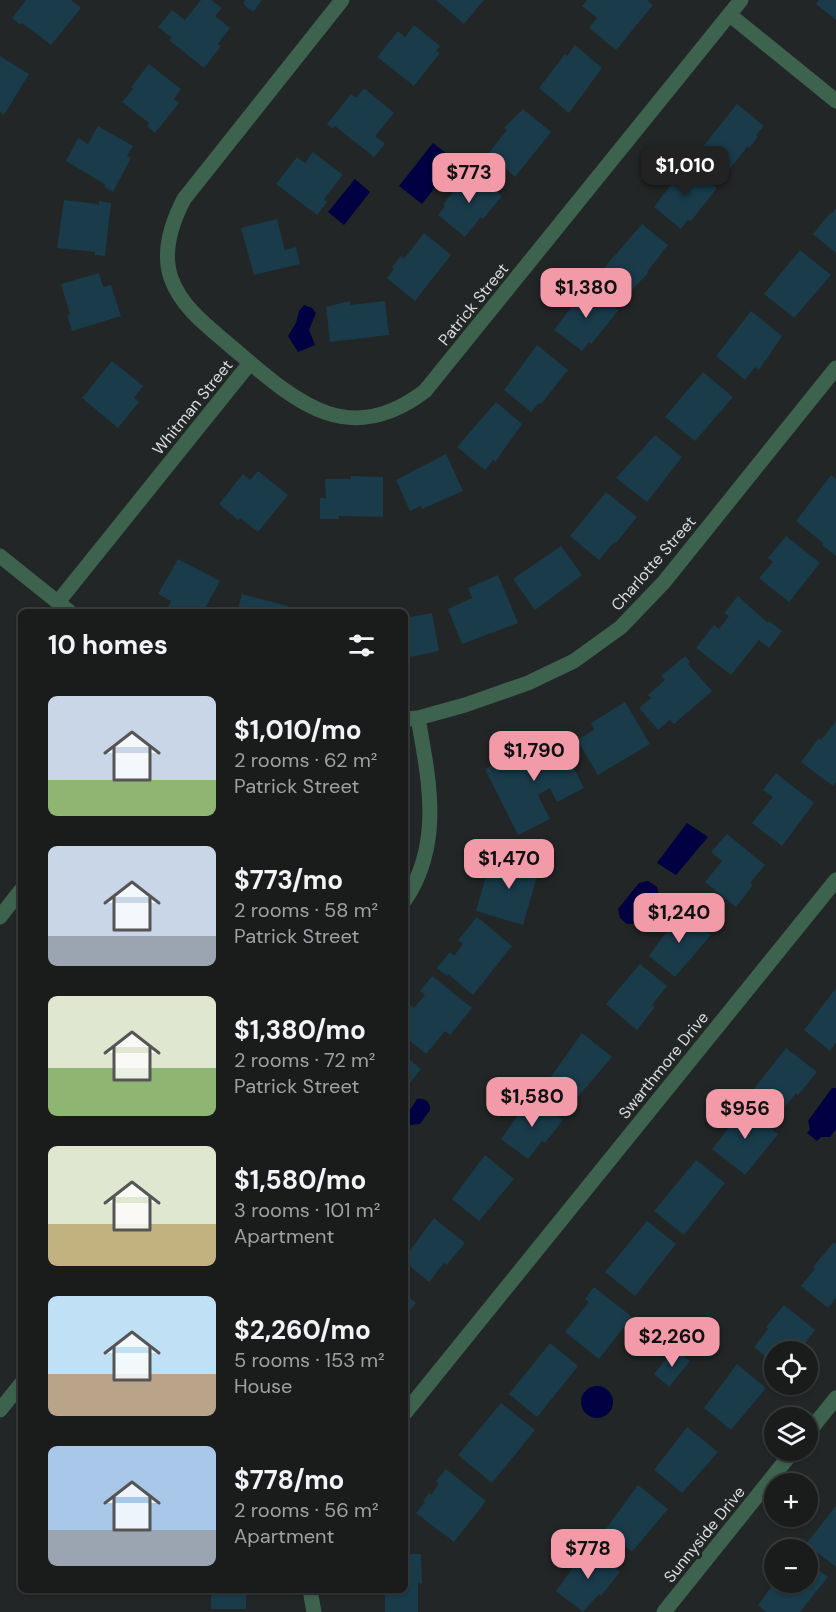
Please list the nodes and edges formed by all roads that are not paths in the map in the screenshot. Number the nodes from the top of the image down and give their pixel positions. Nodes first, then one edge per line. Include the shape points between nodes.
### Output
1 (342, 0) edge
2 (741, 0) edge
3 (730, 15) junction
4 (836, 100) edge
5 (250, 363) junction
6 (836, 368) edge
7 (0, 556) edge
8 (64, 607) edge
9 (411, 719) edge
10 (836, 880) edge
11 (18, 894) edge
12 (408, 894) edge
13 (0, 917) edge
14 (18, 1388) edge
15 (836, 1398) edge
16 (408, 1409) edge
17 (0, 1410) edge
18 (818, 1420) edge
19 (785, 1461) edge
20 (311, 1593) edge
21 (314, 1612) edge
22 (664, 1612) edge

1 - 5 street, Whitman Street via 192,187 170,237 171,278 183,302
2 - 3 street, Patrick Street
3 - 4 street
3 - 5 street, Patrick Street via 439,375 412,401 369,417 332,416 306,405
5 - 8 street, Whitman Street
6 - 9 street, Charlotte Street via 664,582 621,627 574,661 528,683
7 - 8 street
9 - 12 street, Charlotte Street via 428,776 431,819 425,857
10 - 16 street, Swarthmore Drive
11 - 13 street
14 - 17 street
15 - 18 street
19 - 22 street, Sunnyside Drive
20 - 21 street

